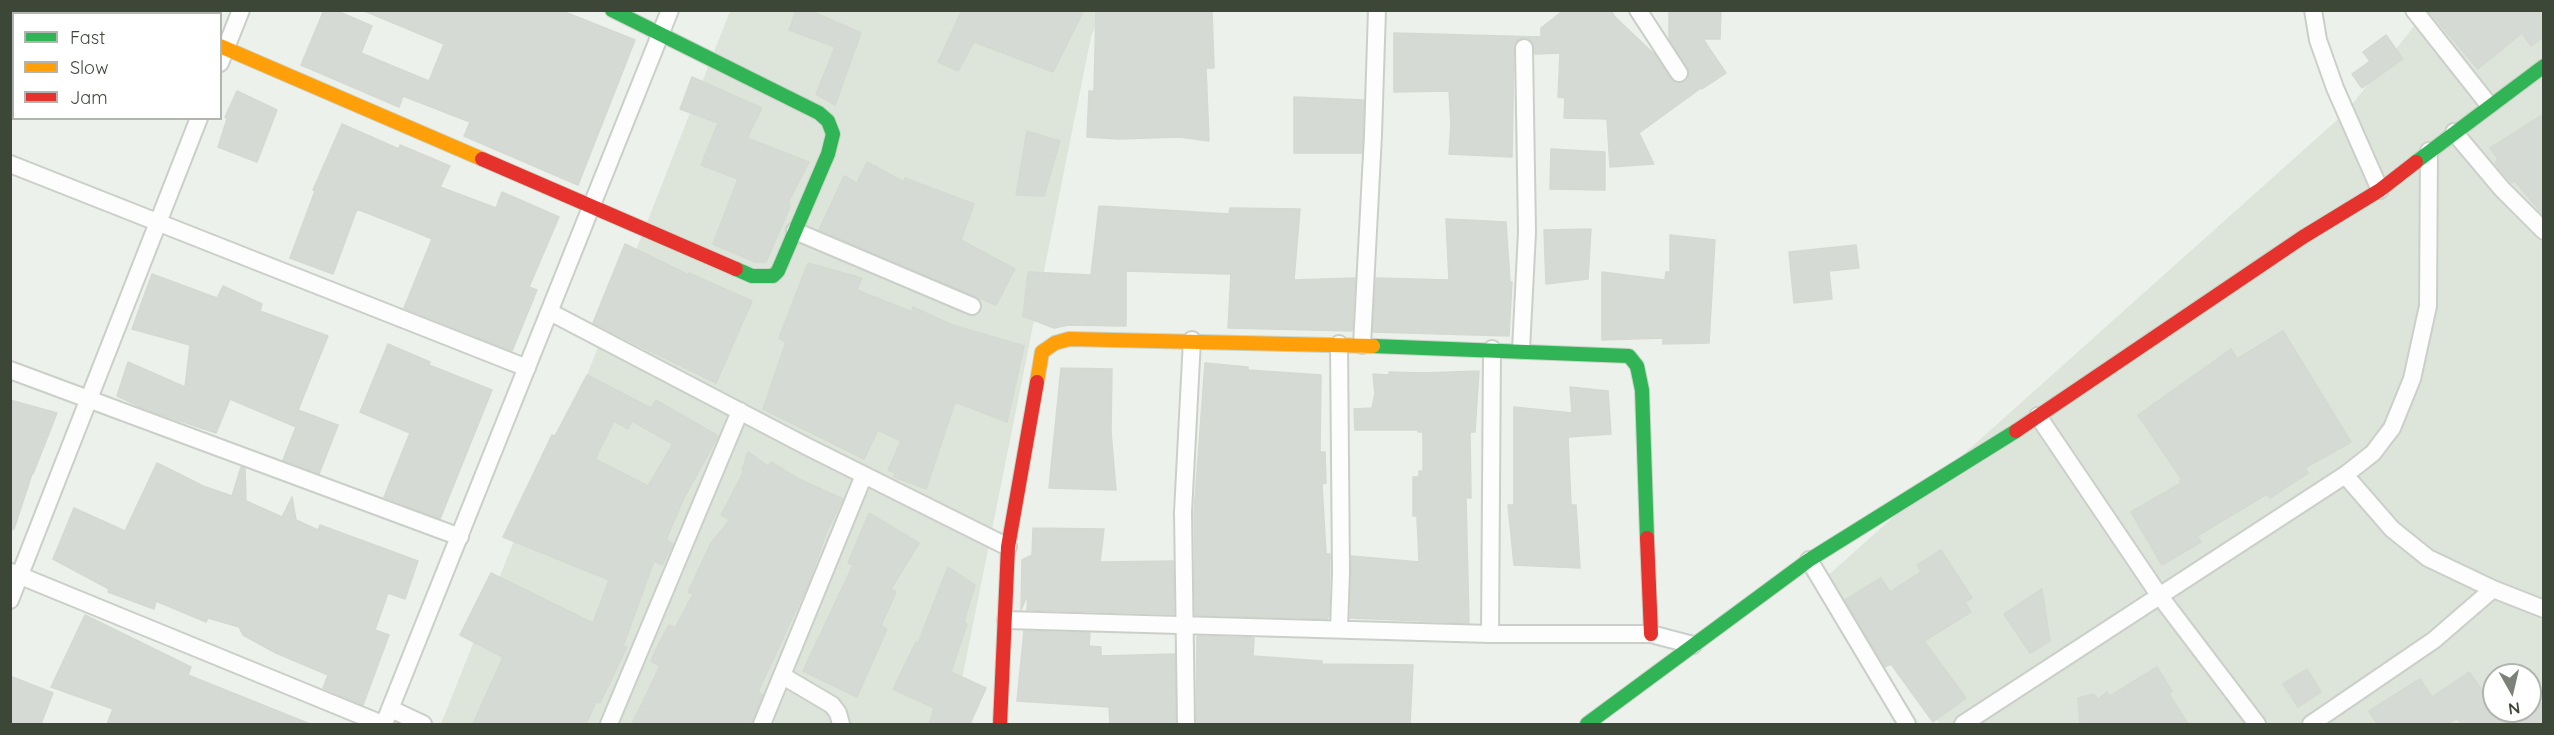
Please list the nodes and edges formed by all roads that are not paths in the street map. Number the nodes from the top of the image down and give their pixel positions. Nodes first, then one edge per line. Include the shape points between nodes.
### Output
1 (241, 10) edge
2 (612, 10) edge
3 (670, 10) edge
4 (1377, 10) edge
5 (1638, 10) edge
6 (2313, 10) edge
7 (2414, 10) edge
8 (661, 33) junction
9 (1524, 48) dead end
10 (222, 52) edge
11 (2544, 66) edge
12 (1679, 73) dead end
13 (2489, 105) junction
14 (198, 120) edge
15 (2454, 132) junction
16 (2429, 151) junction
17 (10, 164) edge
18 (2380, 190) junction
19 (592, 207) junction
20 (158, 223) junction
21 (795, 231) junction
22 (2544, 231) edge
23 (972, 306) dead end
24 (550, 312) junction
25 (1192, 340) junction
26 (1339, 344) junction
27 (1362, 345) junction
28 (1492, 349) junction
29 (1521, 350) junction
30 (527, 368) junction
31 (10, 370) edge
32 (88, 401) junction
33 (740, 411) junction
34 (2038, 416) junction
35 (864, 475) junction
36 (2345, 475) junction
37 (460, 537) junction
38 (1008, 547) junction
39 (1809, 560) junction
40 (15, 574) edge
41 (2493, 589) junction
42 (2158, 595) junction
43 (10, 600) edge
44 (2544, 609) edge
45 (1006, 620) junction
46 (1186, 626) junction
47 (1339, 629) junction
48 (1490, 634) junction
49 (1651, 634) junction
50 (1693, 645) junction
51 (783, 676) junction
52 (386, 719) edge
53 (423, 724) edge
54 (609, 724) edge
55 (762, 724) edge
56 (841, 724) edge
57 (1000, 724) edge
58 (1186, 724) edge
59 (1587, 724) edge
60 (1907, 724) edge
61 (1963, 724) edge
62 (2258, 724) edge
63 (2311, 724) edge

1 - 10 street
2 - 8 street
3 - 8 street
4 - 27 street
5 - 12 street
6 - 18 street via 2318,40 2335,88
7 - 13 street
8 - 19 street
8 - 21 street via 828,121 832,134 828,154
9 - 29 street via 1527,232
10 - 19 street
11 - 13 street
13 - 15 street
14 - 20 street
15 - 16 street
15 - 22 street
16 - 18 street
16 - 36 street via 2428,306 2412,379 2392,428 2373,453
17 - 20 street
18 - 34 street via 2303,237
19 - 21 street via 752,276 773,276 778,271
19 - 24 street
20 - 30 street
20 - 32 street
21 - 23 street
24 - 30 street
24 - 33 street
25 - 26 street
25 - 38 street via 1069,339 1042,352
25 - 46 street via 1183,512
26 - 27 street
26 - 47 street
27 - 28 street
28 - 29 street
28 - 48 street
29 - 49 street via 1624,355 1637,366 1642,390
30 - 37 street
31 - 32 street
32 - 37 street
32 - 40 street
33 - 35 street
33 - 54 street
34 - 39 street
34 - 42 street
35 - 38 street
35 - 51 street
36 - 41 street via 2392,529 2428,558
36 - 42 street
37 - 52 street
38 - 45 street
39 - 50 street
39 - 60 street
40 - 43 street
40 - 52 street
41 - 44 street
41 - 63 street via 2434,640
42 - 61 street
42 - 62 street
45 - 46 street
45 - 57 street
46 - 47 street
46 - 58 street
47 - 48 street
48 - 49 street
49 - 50 street
50 - 59 street
51 - 55 street
51 - 56 street via 832,705
52 - 53 street

